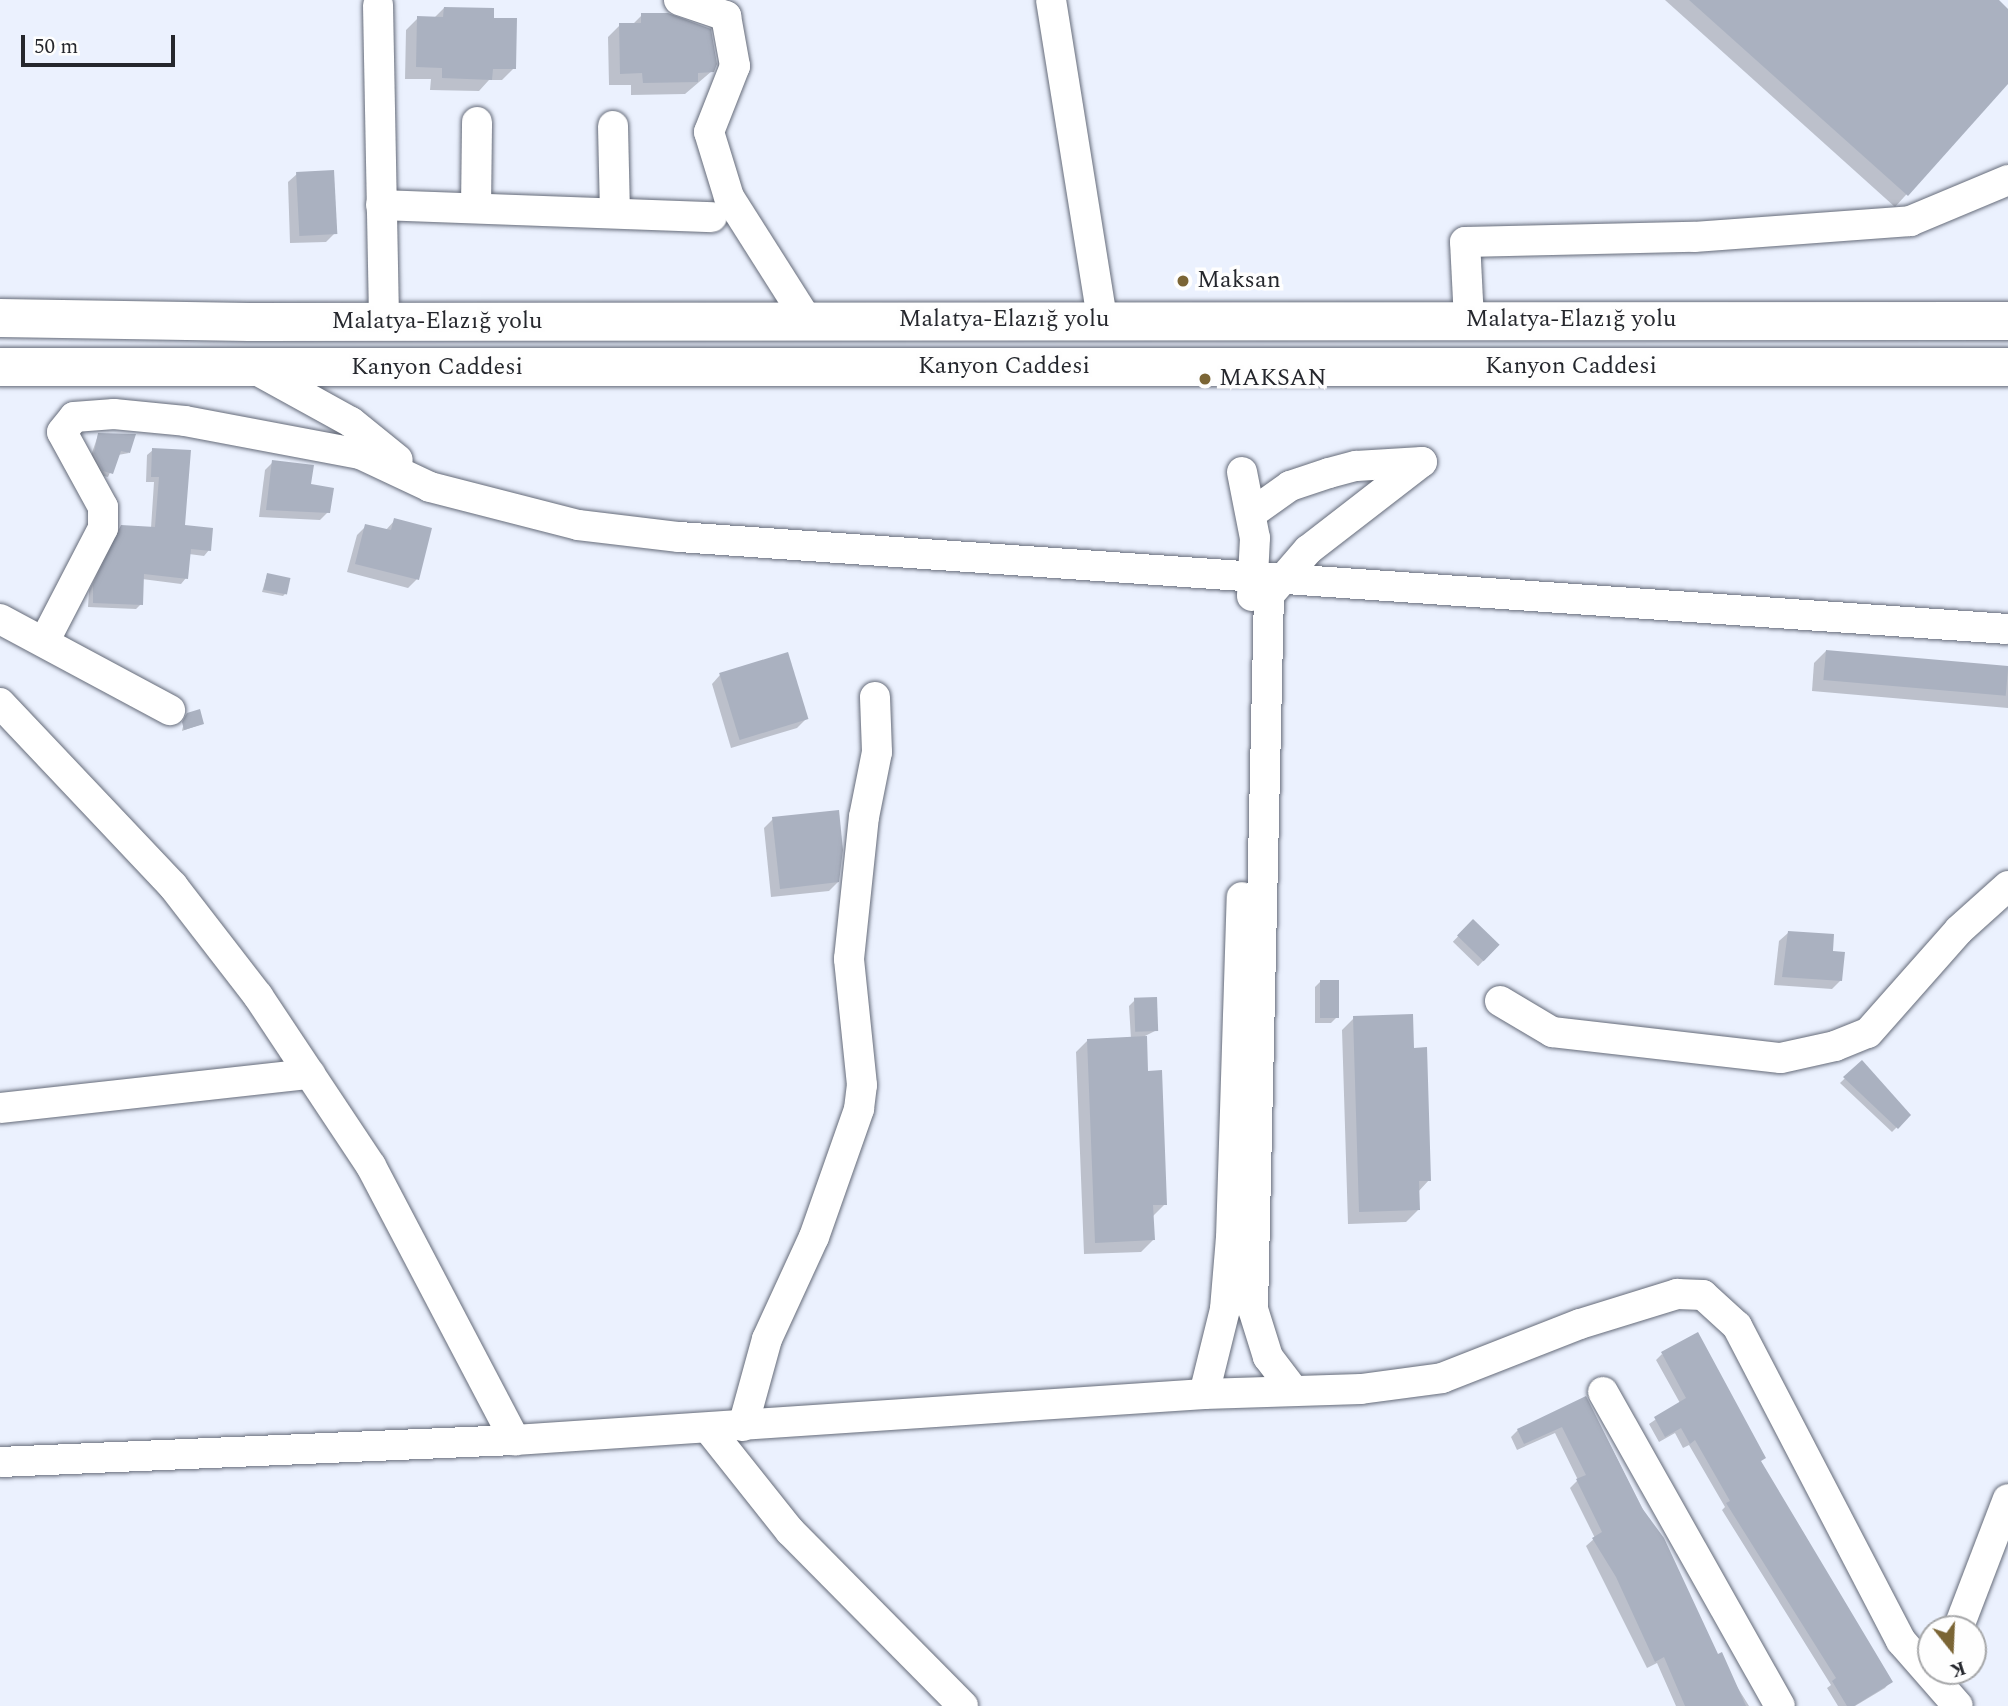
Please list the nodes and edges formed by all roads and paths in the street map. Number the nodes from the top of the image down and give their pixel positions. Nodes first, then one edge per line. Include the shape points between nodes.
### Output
1 (679, 0) edge
2 (1051, 0) edge
3 (377, 5) dead end
4 (477, 122) dead end
5 (613, 126) dead end
6 (2008, 180) edge
7 (380, 205) junction
8 (476, 208) junction
9 (615, 214) junction
10 (712, 217) dead end
11 (0, 318) edge
12 (807, 320) junction
13 (1102, 320) junction
14 (1469, 320) junction
15 (2008, 320) edge
16 (384, 322) junction
17 (0, 367) edge
18 (2008, 367) edge
19 (253, 368) junction
20 (1242, 472) dead end
21 (430, 487) junction
22 (1252, 513) junction
23 (1252, 576) junction
24 (1283, 578) junction
25 (0, 619) edge
26 (2008, 629) edge
27 (44, 642) junction
28 (875, 697) dead end
29 (0, 703) edge
30 (170, 710) dead end
31 (2008, 886) edge
32 (1500, 1001) dead end
33 (310, 1074) junction
34 (0, 1108) edge
35 (1294, 1391) junction
36 (1602, 1392) dead end
37 (1204, 1394) junction
38 (743, 1426) junction
39 (708, 1428) junction
40 (515, 1440) junction
41 (0, 1462) edge
42 (2008, 1499) edge
43 (1963, 1615) edge
44 (1948, 1694) edge
45 (963, 1706) edge
46 (1780, 1706) edge

1 - 12 street via 726,16 736,66 709,132 729,197
2 - 13 street
3 - 7 street
4 - 8 street
5 - 9 street
6 - 14 street via 1910,221 1694,237 1465,242
7 - 8 street
7 - 16 street
8 - 9 street
9 - 10 street
11 - 16 highway, Malatya-Elazığ yolu
12 - 13 highway, Malatya-Elazığ yolu
12 - 16 highway, Malatya-Elazığ yolu
13 - 14 highway, Malatya-Elazığ yolu
14 - 15 highway, Malatya-Elazığ yolu
17 - 19 highway, Kanyon Caddesi
18 - 19 highway, Kanyon Caddesi
19 - 21 street via 351,422
20 - 22 street
21 - 23 street via 578,525 679,537
21 - 27 street via 360,454 185,421 114,414 74,417 62,432 103,507 103,528
22 - 23 street
22 - 24 street via 1290,486 1329,473 1356,466 1422,462 1308,550
23 - 24 street
23 - 37 street via 1231,1238 1225,1309
24 - 26 street
24 - 35 street via 1269,595 1253,1309 1268,1357
25 - 27 street
27 - 30 street
28 - 38 street via 877,751 864,817 849,959 862,1085 859,1110 814,1237 767,1339
29 - 33 street via 173,886 258,996
31 - 32 street via 1959,930 1868,1033 1808,1052 1781,1058 1552,1032
33 - 34 street
33 - 40 street via 371,1166
35 - 37 street
35 - 44 street via 1361,1389 1442,1378 1580,1324 1677,1294 1703,1295 1737,1326 1901,1641
36 - 46 street
37 - 38 street
38 - 39 street
39 - 40 street
39 - 45 street via 790,1531
40 - 41 street
42 - 43 street

